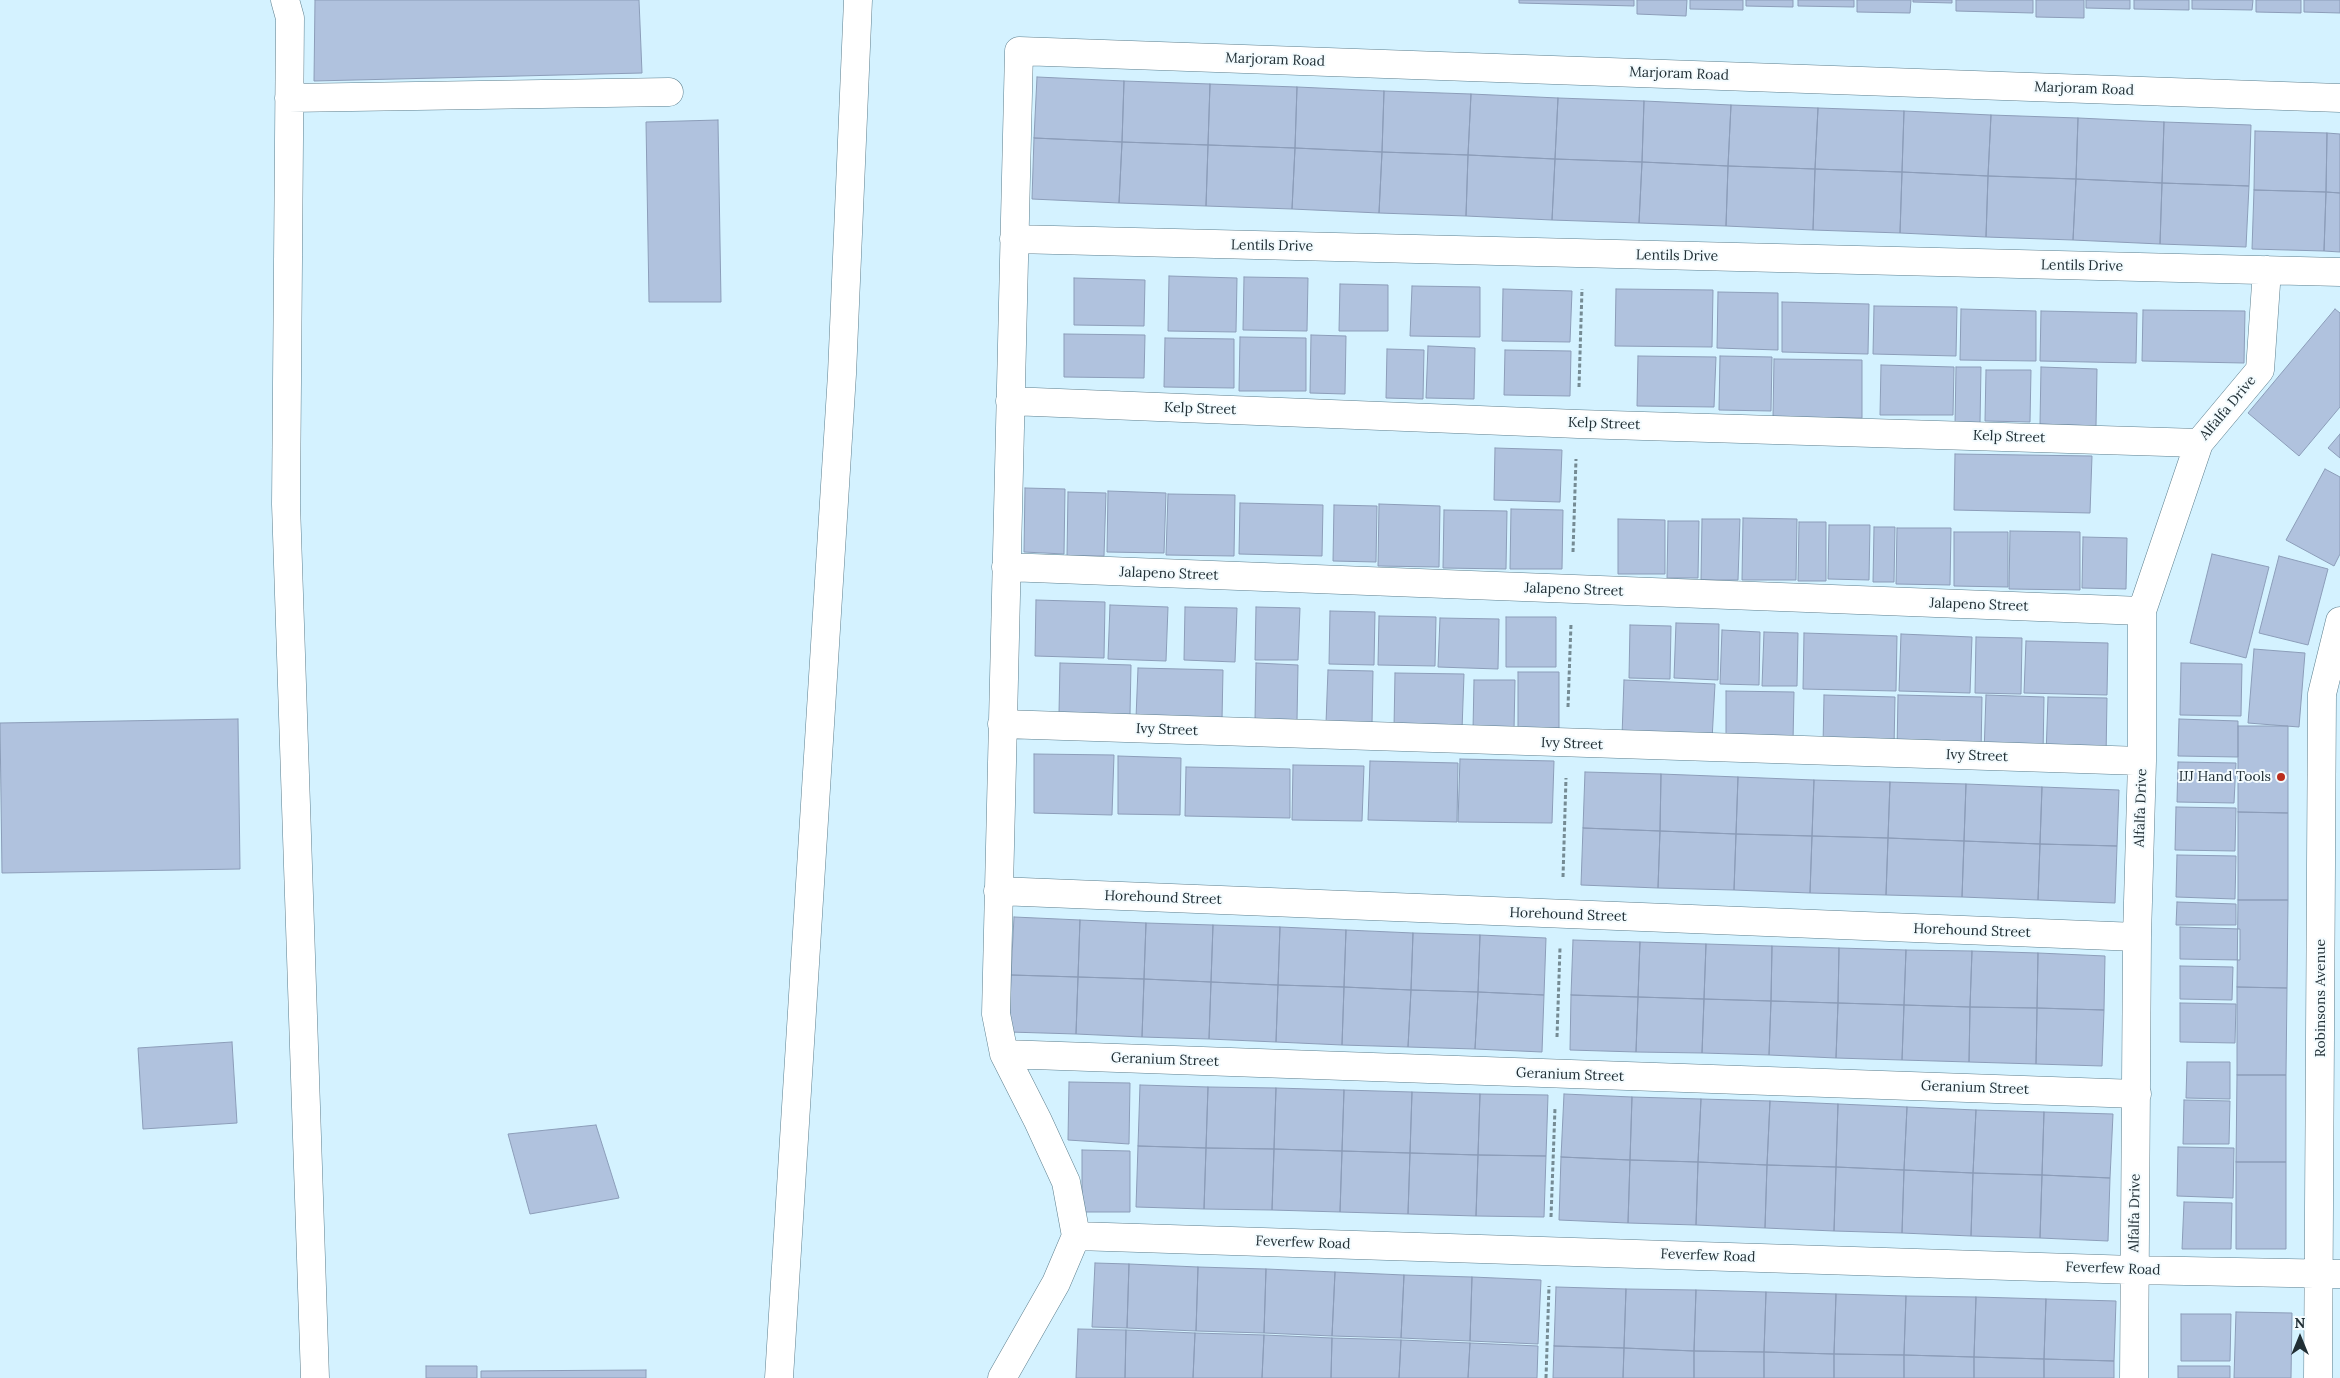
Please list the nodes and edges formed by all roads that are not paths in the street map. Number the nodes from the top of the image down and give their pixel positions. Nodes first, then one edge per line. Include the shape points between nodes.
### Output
1 (285, 0) edge
2 (858, 0) edge
3 (669, 92) dead end
4 (289, 98) junction
5 (2340, 98) edge
6 (1014, 240) junction
7 (2267, 270) junction
8 (2340, 272) edge
9 (1010, 401) junction
10 (2199, 444) junction
11 (1006, 567) junction
12 (2142, 610) junction
13 (2340, 621) edge
14 (1002, 724) junction
15 (2142, 761) junction
16 (998, 891) junction
17 (2137, 937) junction
18 (1004, 1054) junction
19 (2137, 1094) junction
20 (1076, 1236) junction
21 (2134, 1270) junction
22 (2330, 1274) edge
23 (315, 1378) edge
24 (779, 1378) edge
25 (1002, 1378) edge
26 (2134, 1378) edge
27 (2318, 1378) edge

1 - 4 street via 290,18
2 - 24 street via 842,374
3 - 4 street
4 - 23 street via 286,504
5 - 6 street, Marjoram Road via 1019,50
6 - 7 street, Lentils Drive
6 - 9 street
7 - 8 street, Lentils Drive
7 - 10 street, Alfalfa Drive via 2260,370
9 - 10 street, Kelp Street
9 - 11 street
10 - 12 street, Alfalfa Drive
11 - 12 street, Jalapeno Street
11 - 14 street
12 - 15 street, Alfalfa Drive
13 - 22 street, Robinsons Avenue via 2322,694
14 - 15 street, Ivy Street
14 - 16 street
15 - 17 street, Alfalfa Drive
16 - 17 street, Horehound Street
16 - 18 street via 996,1014
17 - 19 street, Alfalfa Drive
18 - 19 street, Geranium Street
18 - 20 street via 1066,1182
19 - 21 street, Alfalfa Drive
20 - 21 street, Feverfew Road
20 - 25 street via 1056,1283
21 - 22 street, Feverfew Road
21 - 26 street, Alfalfa Drive
22 - 27 street, Robinsons Avenue

